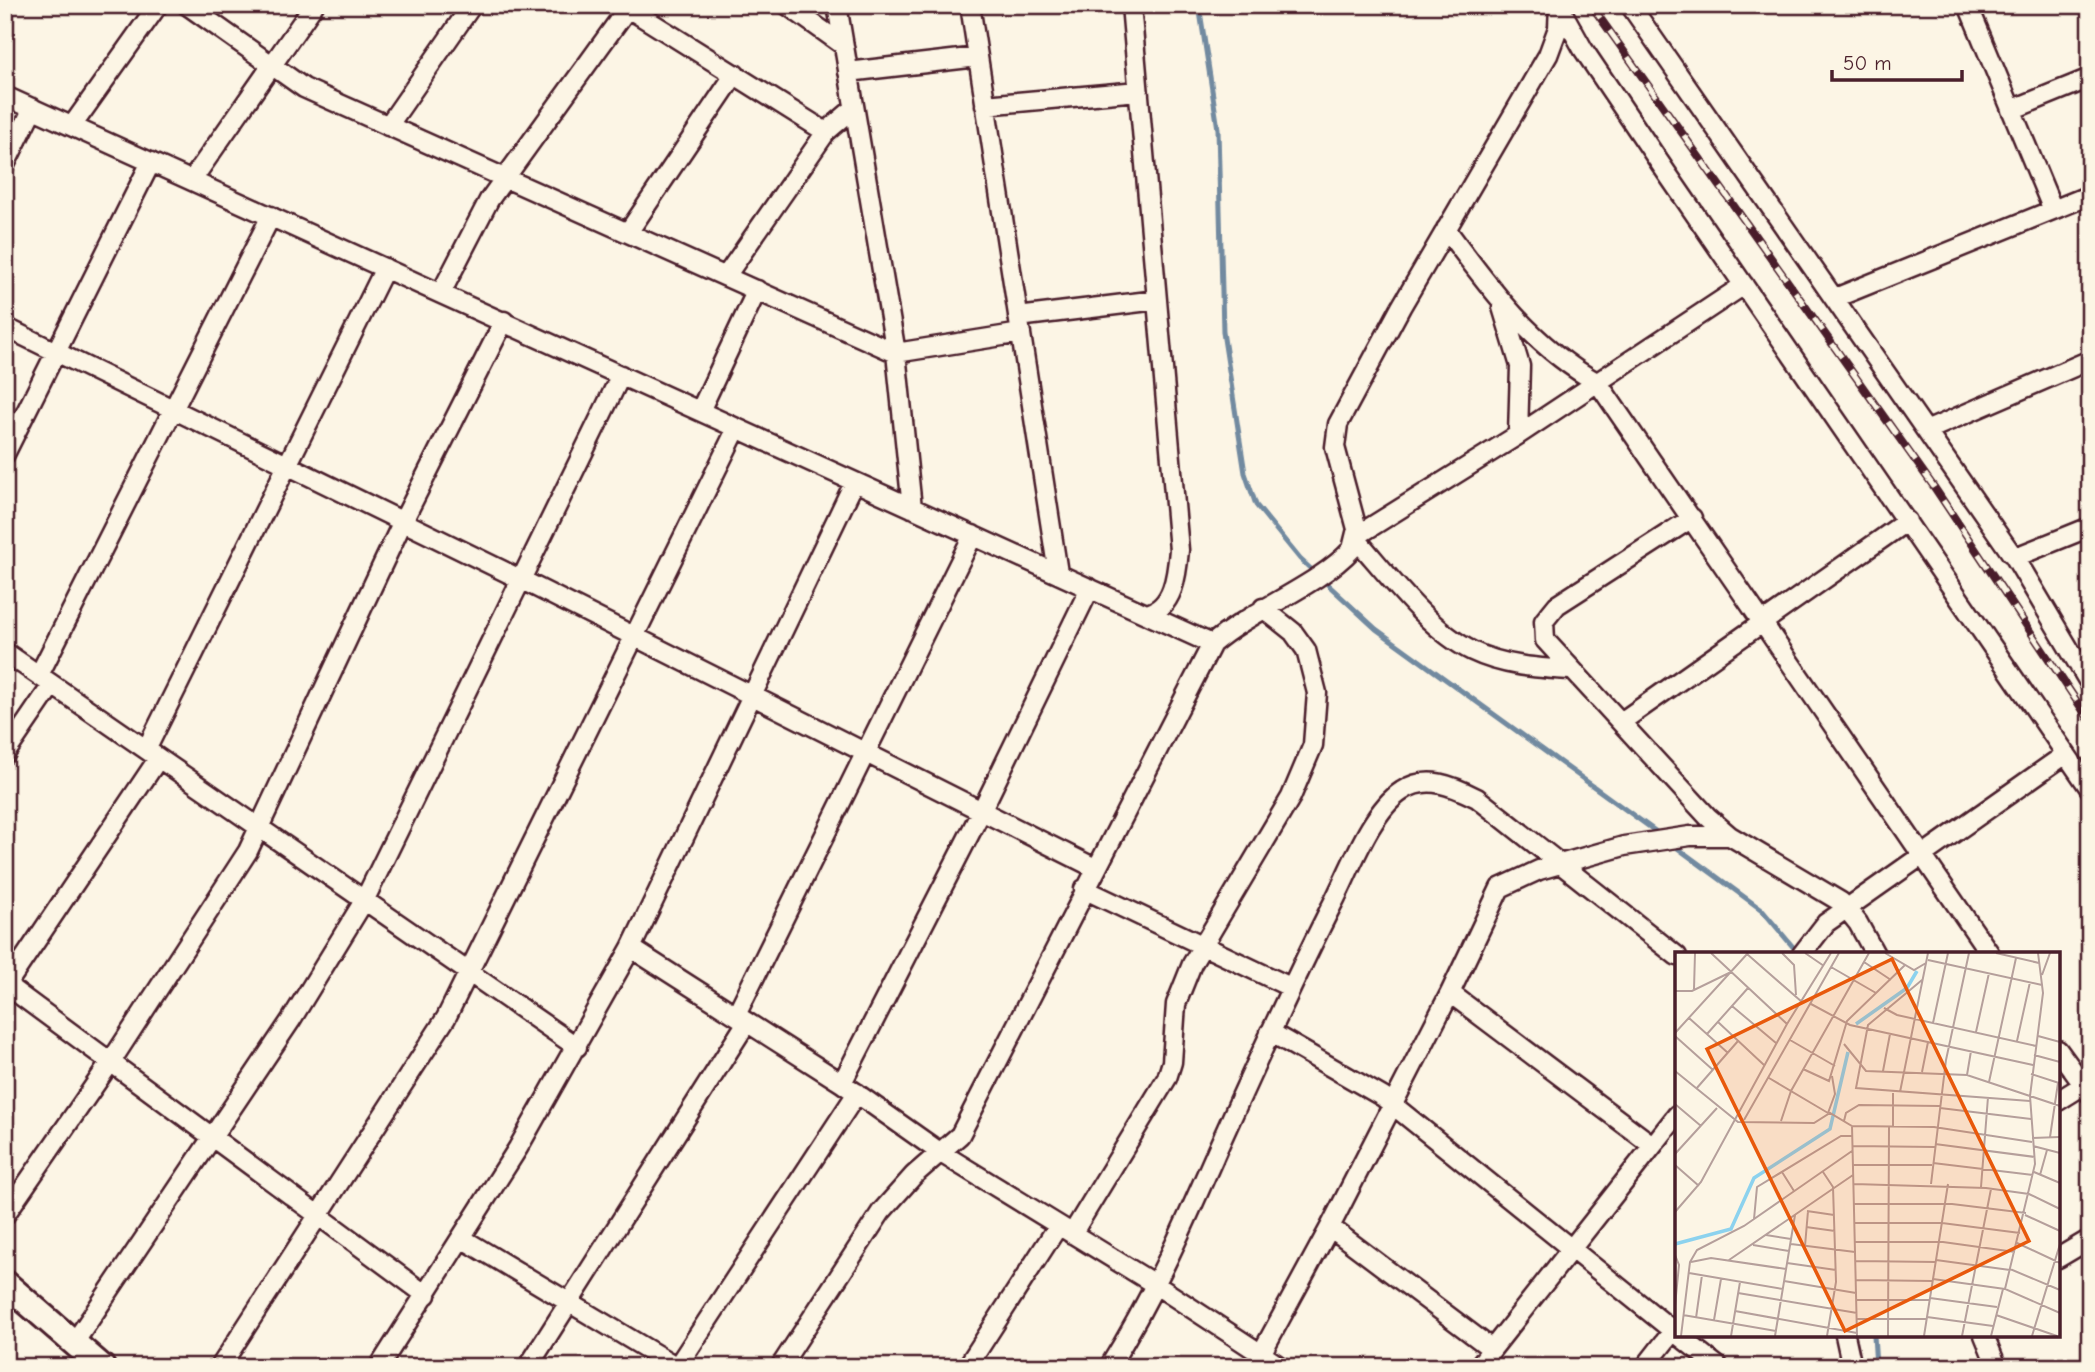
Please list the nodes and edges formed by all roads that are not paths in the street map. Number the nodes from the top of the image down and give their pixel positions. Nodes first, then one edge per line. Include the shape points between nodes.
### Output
1 (158, 5) edge
2 (187, 5) edge
3 (314, 5) edge
4 (472, 5) edge
5 (787, 5) edge
6 (837, 5) edge
7 (970, 5) edge
8 (1131, 5) edge
9 (1630, 5) edge
10 (1968, 5) edge
11 (629, 6) edge
12 (1559, 6) edge
13 (843, 45) junction
14 (978, 57) junction
15 (271, 66) junction
16 (848, 72) junction
17 (735, 74) junction
18 (2090, 78) edge
19 (1138, 91) junction
20 (5, 96) edge
21 (985, 105) junction
22 (33, 108) junction
23 (853, 109) junction
24 (2011, 110) junction
25 (72, 126) junction
26 (388, 126) junction
27 (826, 132) junction
28 (151, 162) junction
29 (5, 164) edge
30 (506, 177) junction
31 (191, 180) junction
32 (2090, 195) edge
33 (2053, 210) junction
34 (271, 216) junction
35 (1446, 229) junction
36 (629, 231) junction
37 (385, 268) junction
38 (726, 276) junction
39 (1744, 285) junction
40 (757, 290) junction
41 (441, 293) junction
42 (1835, 298) junction
43 (1157, 300) junction
44 (1501, 304) junction
45 (505, 321) junction
46 (1019, 325) junction
47 (5, 327) edge
48 (56, 352) junction
49 (896, 353) junction
50 (2090, 360) edge
51 (621, 375) junction
52 (1598, 383) junction
53 (171, 410) junction
54 (700, 411) junction
55 (737, 428) junction
56 (1928, 430) junction
57 (1518, 435) junction
58 (5, 454) edge
59 (287, 465) junction
60 (854, 483) junction
61 (912, 508) junction
62 (1692, 518) junction
63 (403, 521) junction
64 (1907, 521) junction
65 (2090, 527) edge
66 (973, 535) junction
67 (1357, 538) junction
68 (2014, 556) junction
69 (1058, 573) junction
70 (520, 579) junction
71 (1090, 588) junction
72 (1263, 608) junction
73 (1146, 614) junction
74 (1762, 623) junction
75 (635, 638) junction
76 (1212, 644) junction
77 (5, 652) edge
78 (1571, 670) junction
79 (46, 680) junction
80 (2090, 684) edge
81 (749, 696) junction
82 (1621, 722) junction
83 (5, 754) edge
84 (153, 754) junction
85 (864, 754) junction
86 (2066, 754) junction
87 (2090, 789) edge
88 (981, 812) junction
89 (258, 827) junction
90 (1730, 836) junction
91 (1922, 854) junction
92 (1561, 863) junction
93 (1095, 868) junction
94 (1084, 889) junction
95 (364, 901) junction
96 (1848, 908) junction
97 (1202, 944) junction
98 (631, 948) junction
99 (1802, 952) edge
100 (1874, 952) edge
101 (1989, 952) edge
102 (1675, 954) edge
103 (470, 974) junction
104 (6, 986) edge
105 (1290, 987) junction
106 (1450, 993) junction
107 (742, 1019) junction
108 (1270, 1032) junction
109 (577, 1047) junction
110 (2060, 1052) edge
111 (112, 1060) junction
112 (2088, 1087) edge
113 (849, 1088) junction
114 (2060, 1100) edge
115 (1391, 1104) junction
116 (1675, 1117) edge
117 (213, 1137) junction
118 (1652, 1145) junction
119 (941, 1153) junction
120 (5, 1214) edge
121 (319, 1218) junction
122 (1330, 1227) junction
123 (1065, 1230) junction
124 (463, 1238) junction
125 (2090, 1239) edge
126 (1572, 1249) junction
127 (2060, 1257) edge
128 (1156, 1285) junction
129 (426, 1295) junction
130 (10, 1296) edge
131 (569, 1302) junction
132 (1675, 1331) edge
133 (1675, 1333) edge
134 (1682, 1337) edge
135 (1844, 1337) edge
136 (1985, 1337) edge
137 (74, 1343) junction
138 (1492, 1349) junction
139 (1258, 1360) edge
140 (102, 1367) edge
141 (220, 1367) edge
142 (379, 1367) edge
143 (528, 1367) edge
144 (677, 1367) edge
145 (780, 1367) edge
146 (967, 1367) edge
147 (1109, 1367) edge
148 (1281, 1367) edge
149 (1478, 1367) edge
150 (1645, 1367) edge
151 (1719, 1367) edge
152 (1852, 1367) edge
153 (1997, 1367) edge

1 - 25 street
2 - 15 street
3 - 15 street
4 - 26 street
5 - 13 street
6 - 13 street
7 - 14 street
8 - 19 street
9 - 42 street
10 - 24 street
11 - 17 street
11 - 30 street
12 - 35 street via 1558,28 1548,55
12 - 39 street via 1583,49
13 - 16 street
14 - 16 street
14 - 21 street
15 - 26 street via 304,88
15 - 31 street
16 - 23 street
17 - 27 street
17 - 36 street
18 - 24 street
19 - 21 street
19 - 43 street
20 - 22 street
21 - 46 street
22 - 25 street
22 - 29 street
23 - 27 street
23 - 49 street
24 - 33 street
25 - 28 street
26 - 30 street
27 - 38 street
28 - 31 street
28 - 48 street
30 - 36 street
30 - 41 street via 483,209
31 - 34 street
32 - 33 street
33 - 42 street
34 - 37 street
34 - 53 street
35 - 44 street
35 - 67 street via 1338,424 1335,447
36 - 38 street
37 - 41 street
37 - 59 street
38 - 40 street
39 - 52 street
39 - 64 street
40 - 49 street
40 - 54 street
41 - 45 street
42 - 56 street
43 - 46 street
43 - 73 street via 1178,550 1173,588 1161,606
44 - 52 street via 1573,368
44 - 57 street via 1520,366
45 - 51 street
45 - 63 street
46 - 49 street
46 - 69 street
47 - 48 street
48 - 53 street
48 - 58 street
49 - 61 street
50 - 56 street
51 - 54 street
51 - 70 street
52 - 57 street
52 - 62 street
53 - 59 street
53 - 79 street
54 - 55 street
55 - 60 street
55 - 75 street
56 - 68 street
57 - 67 street
59 - 63 street
59 - 84 street
60 - 61 street
60 - 81 street
61 - 66 street
62 - 74 street
62 - 78 street via 1549,612 1543,629 1545,640
63 - 70 street
63 - 89 street
64 - 74 street
64 - 86 street
65 - 68 street
66 - 69 street
66 - 85 street
67 - 72 street via 1352,550 1337,563
67 - 78 street via 1450,639 1507,663
68 - 80 street
69 - 71 street
70 - 75 street
70 - 95 street
71 - 73 street
71 - 88 street
72 - 76 street
72 - 97 street via 1293,632 1306,650 1317,693 1313,745 1291,797
73 - 76 street
74 - 82 street
74 - 91 street
75 - 81 street
75 - 103 street
76 - 93 street
77 - 79 street
78 - 82 street
79 - 83 street
79 - 84 street
81 - 85 street
81 - 98 street
82 - 90 street
84 - 89 street
84 - 104 street
85 - 88 street
85 - 107 street
86 - 87 street
86 - 91 street
88 - 93 street
88 - 113 street
89 - 95 street
89 - 111 street via 234,873
90 - 92 street via 1670,838
90 - 96 street
91 - 96 street
91 - 101 street
92 - 102 street
92 - 105 street via 1498,812 1459,789 1425,782 1404,789 1391,799 1370,831
92 - 106 street via 1500,888
93 - 94 street
94 - 97 street
94 - 119 street via 967,1124
95 - 103 street
95 - 117 street
96 - 99 street via 1819,930
96 - 100 street
97 - 105 street
97 - 123 street via 1179,996 1167,1078
98 - 107 street
98 - 109 street
103 - 109 street
103 - 121 street
104 - 111 street
105 - 108 street
106 - 115 street
106 - 118 street
107 - 113 street
107 - 131 street
108 - 115 street
108 - 128 street
109 - 124 street
110 - 112 street
111 - 117 street
111 - 120 street
112 - 114 street
113 - 119 street
113 - 144 street
115 - 122 street
115 - 126 street
116 - 118 street
117 - 121 street
117 - 137 street
118 - 126 street
119 - 123 street
119 - 145 street via 914,1175 876,1219
121 - 129 street
121 - 141 street
122 - 138 street
122 - 139 street
123 - 128 street
123 - 146 street
124 - 129 street
124 - 131 street
125 - 127 street
126 - 132 street
126 - 138 street
128 - 139 street
128 - 147 street
129 - 142 street
130 - 137 street
131 - 143 street
131 - 144 street
133 - 150 street
134 - 151 street
135 - 152 street
136 - 153 street
137 - 140 street
138 - 149 street
139 - 148 street

